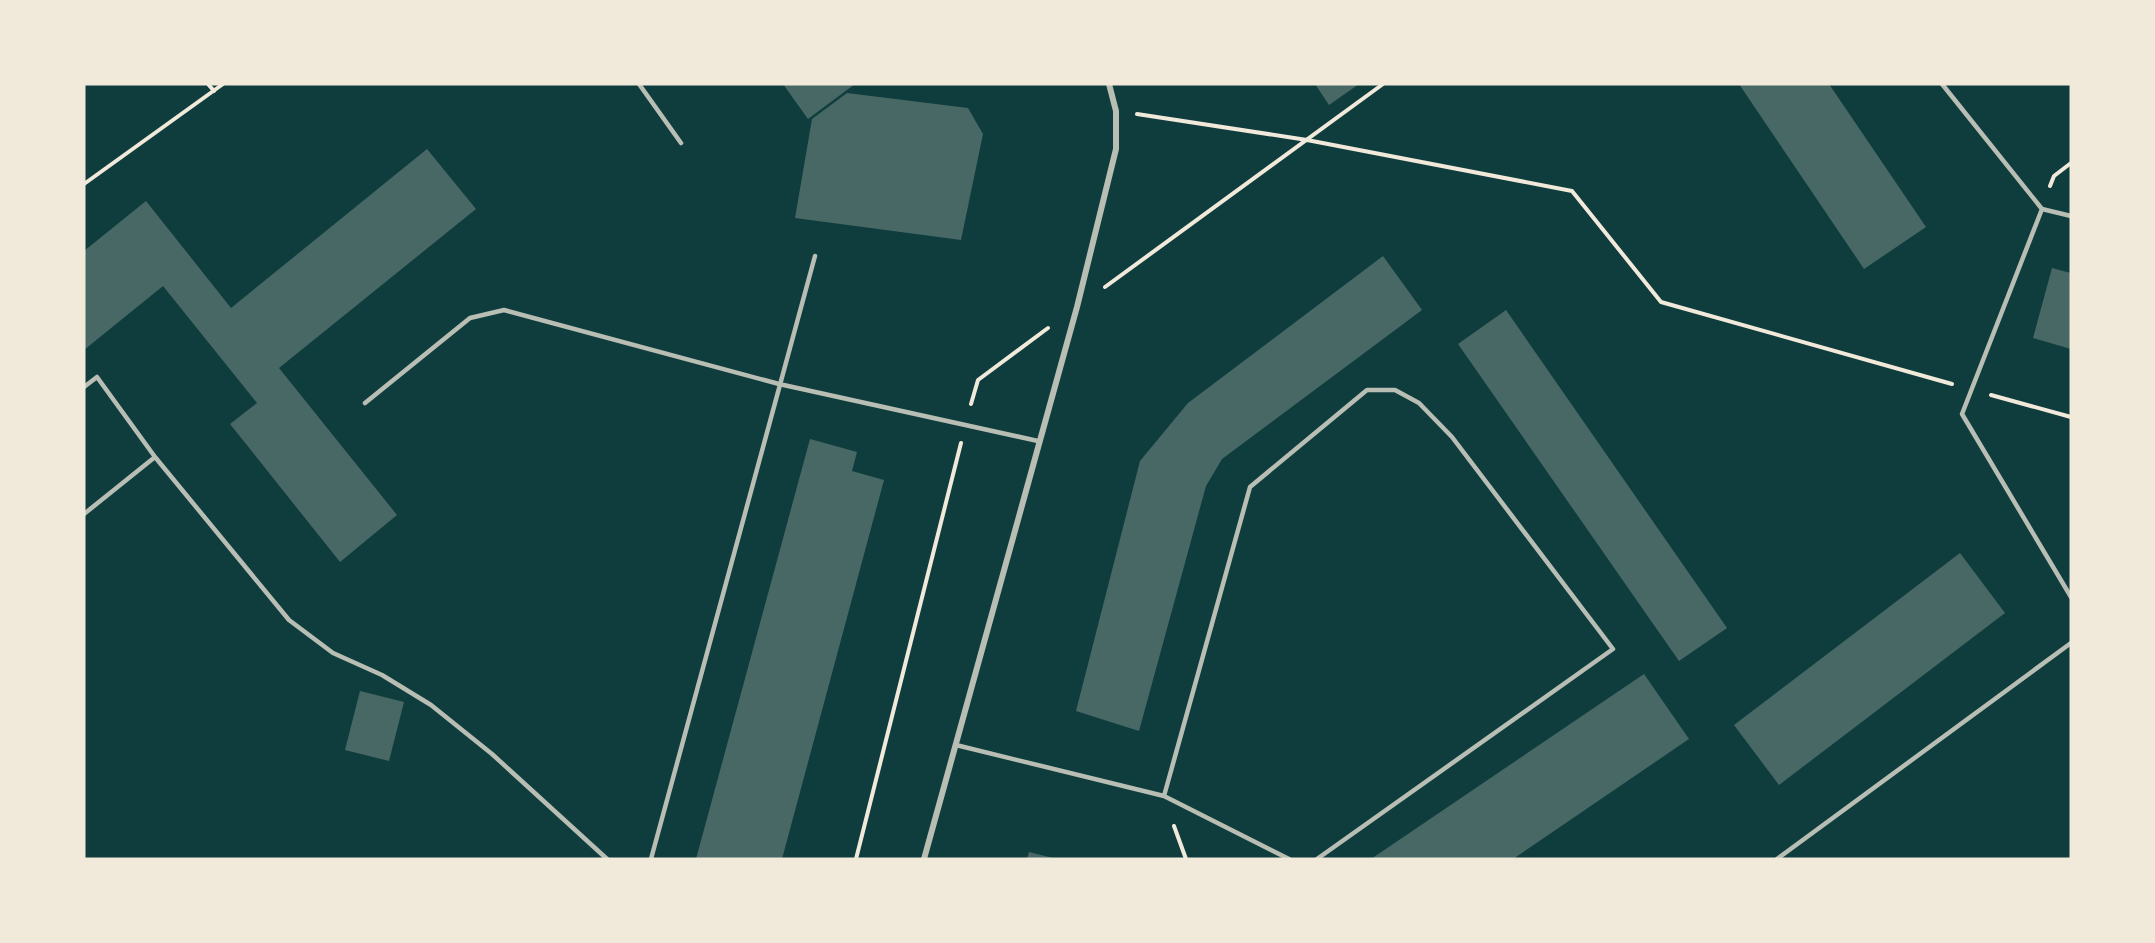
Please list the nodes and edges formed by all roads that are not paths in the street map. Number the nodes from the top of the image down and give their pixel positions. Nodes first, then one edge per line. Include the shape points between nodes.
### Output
1 (639, 84) edge
2 (1109, 84) edge
3 (1942, 84) edge
4 (681, 143) dead end
5 (2042, 209) junction
6 (2071, 216) edge
7 (815, 256) dead end
8 (780, 384) junction
9 (84, 387) edge
10 (365, 403) dead end
11 (1038, 441) junction
12 (155, 457) junction
13 (84, 514) edge
14 (2071, 597) edge
15 (2071, 643) edge
16 (956, 746) junction
17 (1164, 796) junction
18 (607, 859) edge
19 (651, 859) edge
20 (924, 859) edge
21 (1288, 859) edge
22 (1317, 859) edge
23 (1777, 859) edge

1 - 4 lane
2 - 11 street via 1116,111 1116,149 1077,308
3 - 5 lane
5 - 6 lane
5 - 14 lane via 1962,414
7 - 8 lane
8 - 10 lane via 504,310 470,318
8 - 11 lane
8 - 19 lane
9 - 12 lane via 97,377
11 - 16 street
12 - 13 lane
12 - 18 lane via 289,620 333,653 382,675 431,705 492,754
15 - 23 lane
16 - 17 lane
16 - 20 street
17 - 21 lane
17 - 22 lane via 1250,487 1367,390 1395,390 1419,403 1452,437 1613,650

